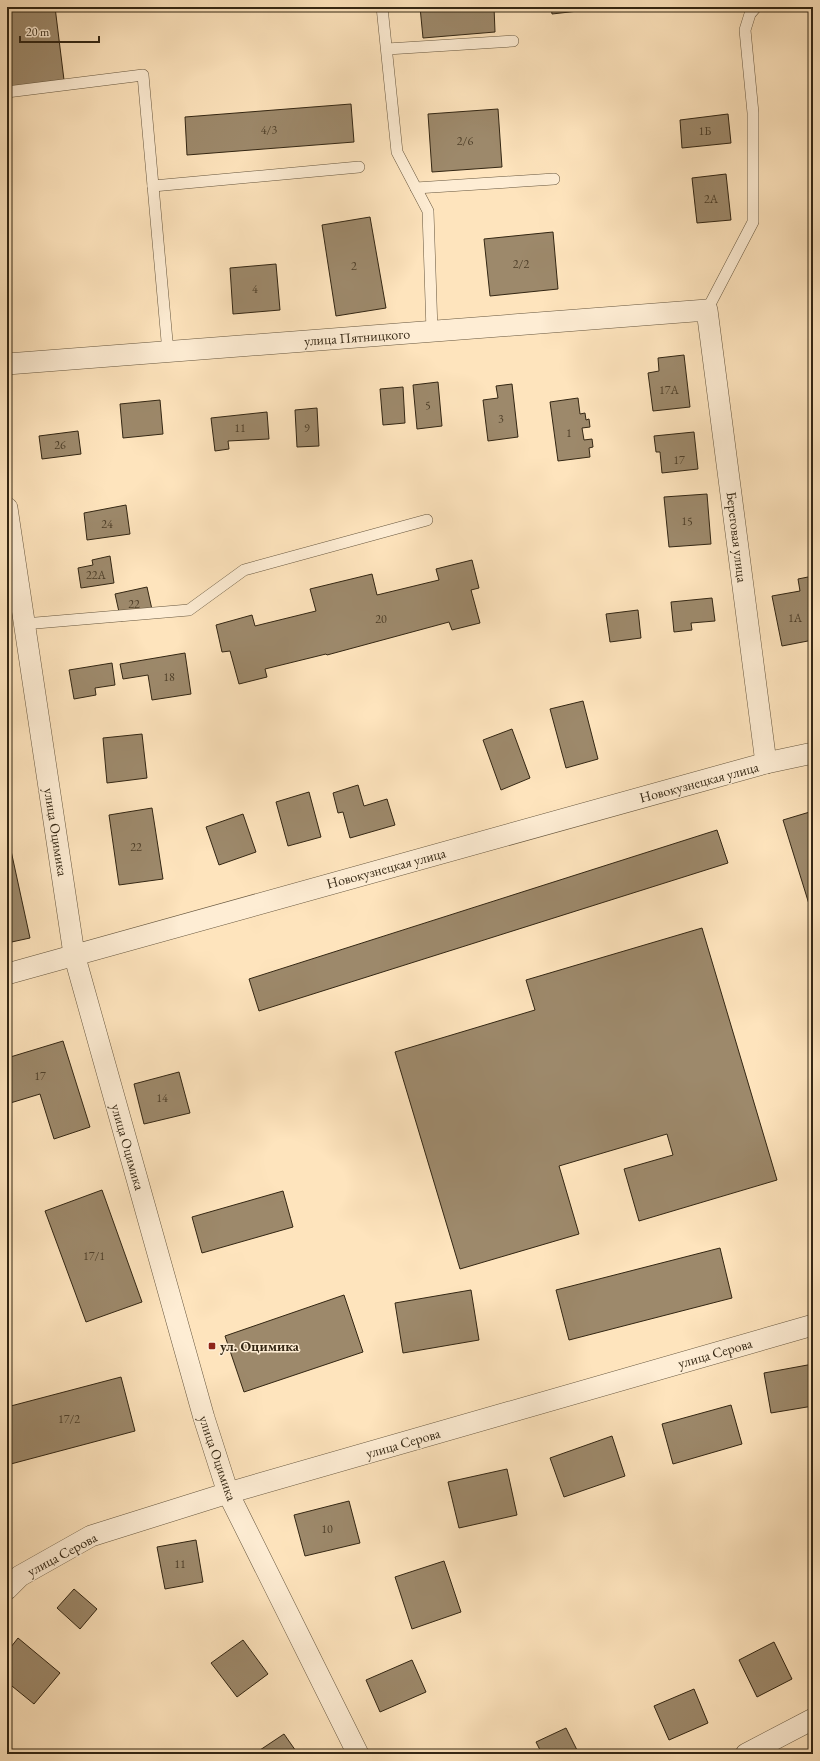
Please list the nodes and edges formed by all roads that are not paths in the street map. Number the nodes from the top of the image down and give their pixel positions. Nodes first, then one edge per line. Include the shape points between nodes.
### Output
1 (382, 7) edge
2 (756, 7) edge
3 (513, 41) dead end
4 (387, 49) junction
5 (7, 92) edge
6 (360, 167) dead end
7 (554, 179) dead end
8 (153, 186) junction
9 (416, 188) junction
10 (707, 310) junction
11 (432, 331) junction
12 (168, 352) junction
13 (7, 364) edge
14 (7, 508) edge
15 (427, 520) dead end
16 (24, 624) junction
17 (813, 753) edge
18 (766, 764) junction
19 (74, 954) junction
20 (7, 974) edge
21 (813, 1325) edge
22 (228, 1493) junction
23 (7, 1589) edge
24 (813, 1718) edge
25 (358, 1754) edge
26 (746, 1754) edge

1 - 4 lane
2 - 10 lane via 750,14 745,30 753,113 753,222
3 - 4 lane
4 - 9 lane via 397,152
5 - 8 lane via 143,75
6 - 8 lane
7 - 9 lane
8 - 12 lane
9 - 11 lane via 428,211
10 - 11 street, улица Пятницкого
10 - 18 street, Береговая улица
11 - 12 street, улица Пятницкого
12 - 13 street, улица Пятницкого
14 - 16 street, улица Оцимика
15 - 16 lane via 244,570 189,610
16 - 19 street, улица Оцимика
17 - 18 street, Новокузнецкая улица
18 - 19 street, Новокузнецкая улица
19 - 20 street, Новокузнецкая улица
19 - 22 street, улица Оцимика via 202,1410
21 - 22 street, улица Серова
22 - 23 street, улица Серова via 91,1536 20,1576
22 - 25 street, улица Оцимика
24 - 26 street

